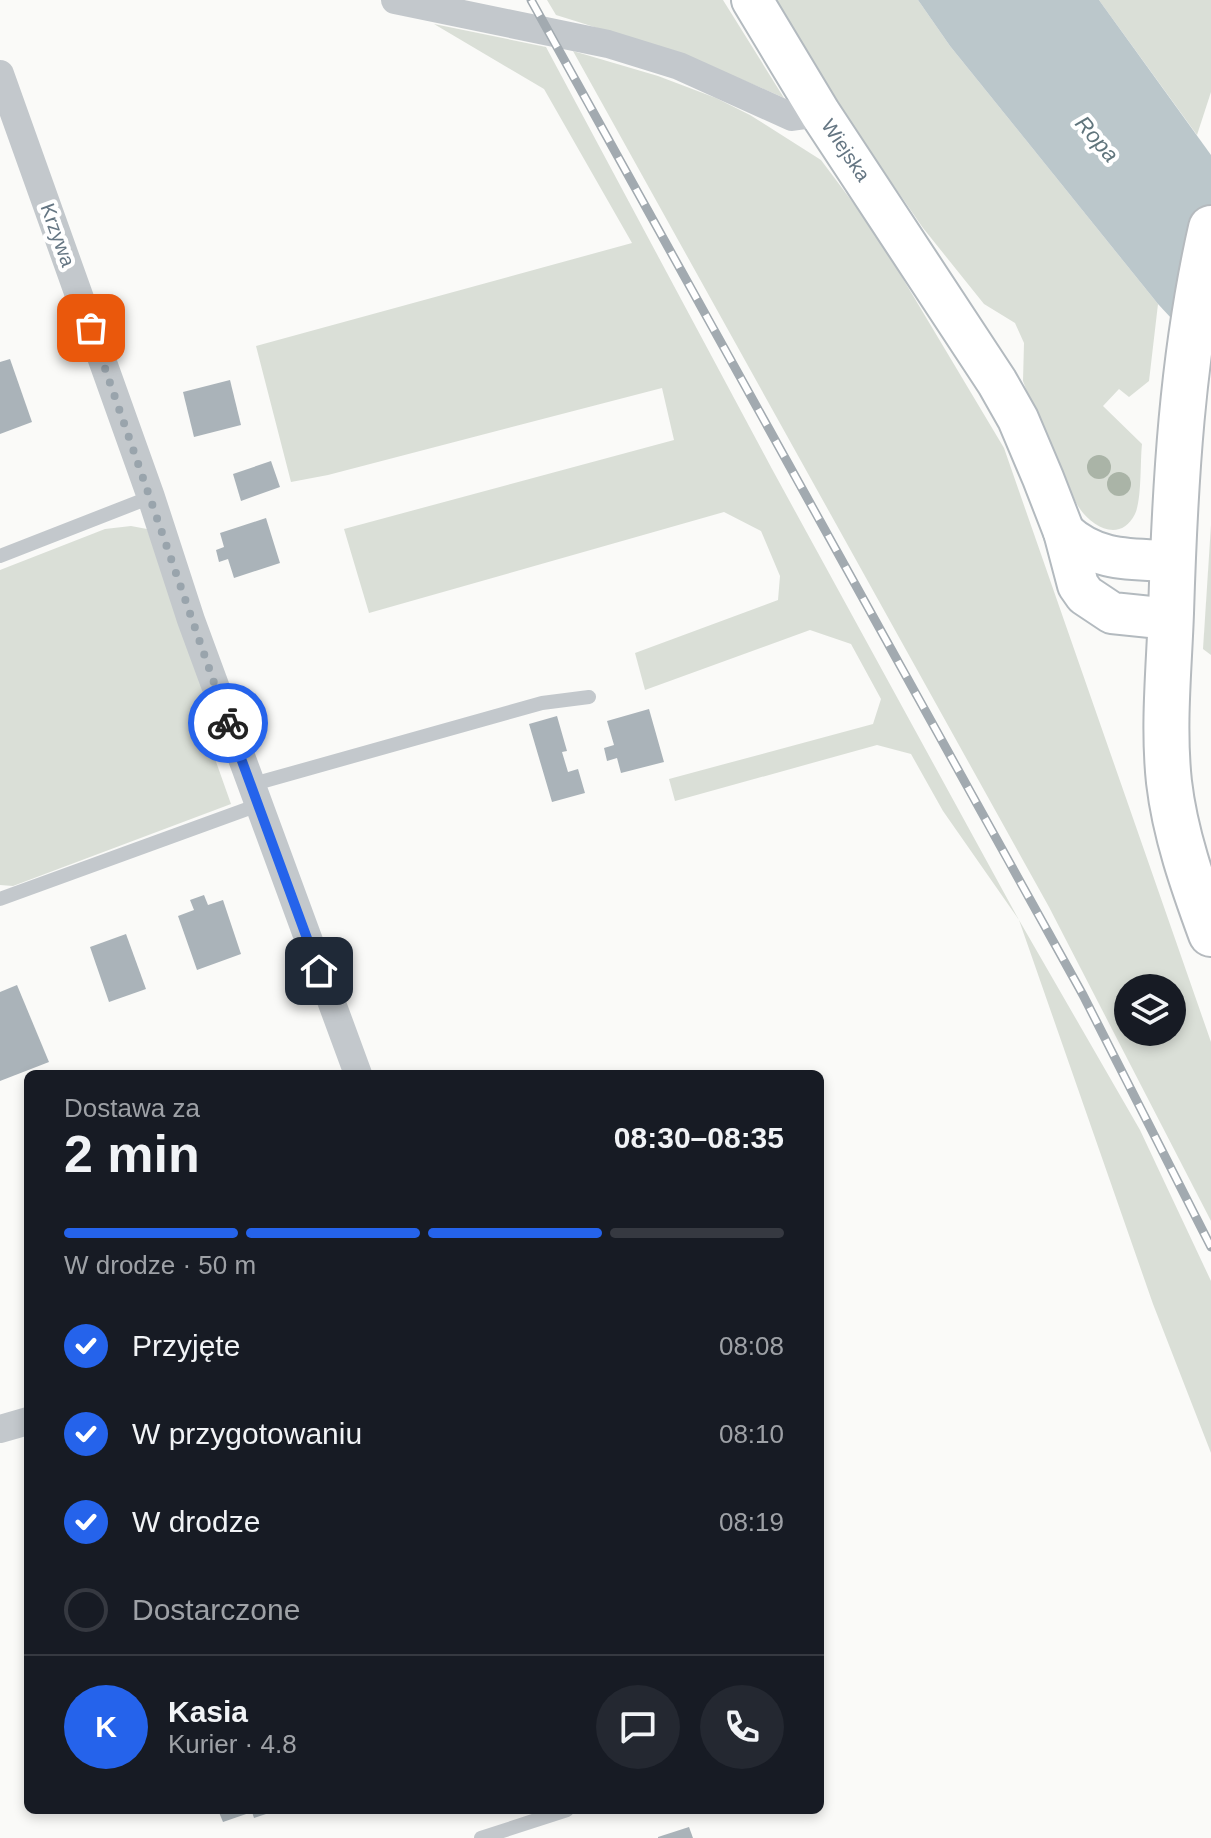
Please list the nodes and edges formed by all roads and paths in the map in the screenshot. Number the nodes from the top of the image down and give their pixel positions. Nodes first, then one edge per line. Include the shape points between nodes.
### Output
1 (395, 0) edge
2 (752, 0) edge
3 (482, 9) edge
4 (0, 74) edge
5 (820, 113) junction
6 (1211, 228) edge
7 (151, 497) junction
8 (1064, 532) junction
9 (0, 556) edge
10 (1172, 561) junction
11 (1170, 619) junction
12 (589, 697) dead end
13 (254, 795) junction
14 (0, 899) edge
15 (1211, 934) edge
16 (357, 1070) edge
17 (24, 1422) edge
18 (0, 1429) edge
19 (555, 1814) edge
20 (481, 1838) edge

1 - 3 street, Wiejska
2 - 5 street
3 - 5 street, Wiejska via 679,66 792,117
4 - 7 street, Krzywa
5 - 8 street, Wiejska via 990,370 1018,419
6 - 10 main road via 1177,452
7 - 9 lane
7 - 13 street, Krzywa
8 - 10 street via 1105,557
8 - 11 street, Wiejska via 1078,585 1093,603 1121,615
10 - 11 main road
11 - 15 main road via 1169,784
12 - 13 lane via 542,703
13 - 14 lane
13 - 16 street, Krzywa
17 - 18 street
19 - 20 lane

